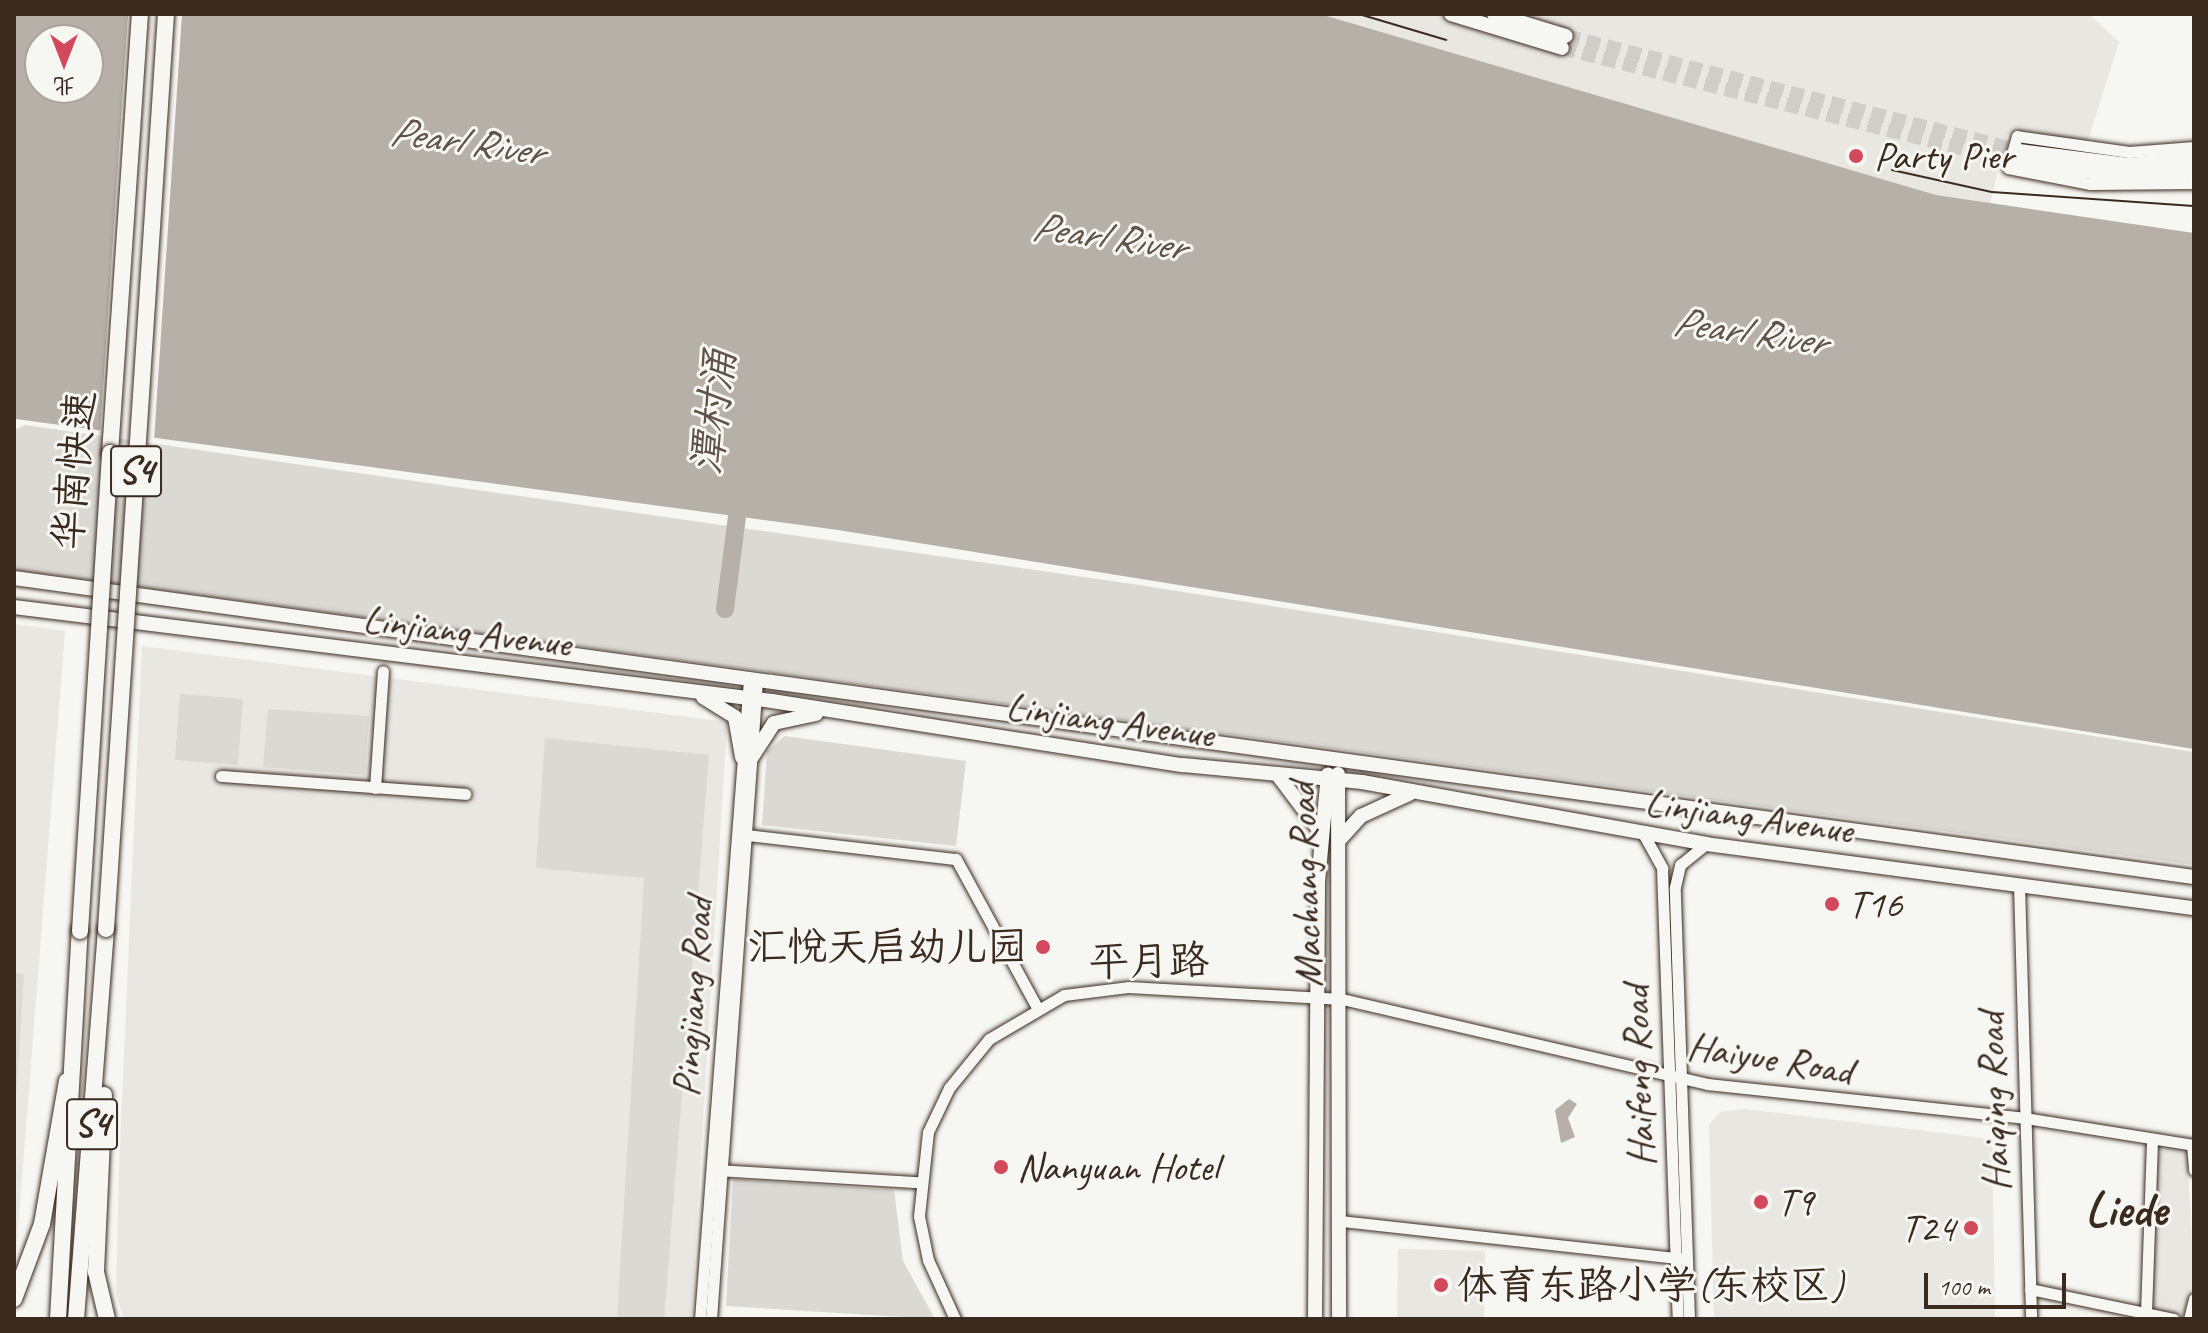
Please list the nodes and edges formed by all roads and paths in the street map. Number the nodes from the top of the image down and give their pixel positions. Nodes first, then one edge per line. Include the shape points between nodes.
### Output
1 (140, 14) edge
2 (166, 14) edge
3 (1451, 14) edge
4 (1494, 14) edge
5 (2194, 147) edge
6 (2194, 159) edge
7 (2194, 171) edge
8 (2194, 183) edge
9 (14, 578) edge
10 (14, 607) edge
11 (383, 671) dead end
12 (753, 681) junction
13 (692, 692) junction
14 (751, 699) junction
15 (897, 699) junction
16 (845, 713) junction
17 (894, 721) junction
18 (1182, 741) junction
19 (747, 757) junction
20 (1333, 762) junction
21 (1183, 765) junction
22 (1277, 774) junction
23 (221, 776) dead end
24 (1325, 780) junction
25 (1341, 780) junction
26 (1466, 780) junction
27 (375, 788) junction
28 (1413, 793) junction
29 (465, 794) dead end
30 (1462, 806) junction
31 (747, 835) junction
32 (1320, 835) junction
33 (1644, 835) junction
34 (1341, 839) junction
35 (1706, 844) junction
36 (2194, 877) edge
37 (2019, 884) junction
38 (2194, 908) edge
39 (1319, 998) junction
40 (1342, 999) junction
41 (1036, 1006) junction
42 (99, 1040) junction
43 (76, 1048) junction
44 (1677, 1077) junction
45 (2025, 1118) junction
46 (2152, 1139) junction
47 (2193, 1145) edge
48 (716, 1170) junction
49 (2194, 1170) edge
50 (917, 1182) junction
51 (1341, 1221) junction
52 (1682, 1259) junction
53 (2030, 1289) junction
54 (14, 1299) edge
55 (2194, 1299) edge
56 (2146, 1313) junction
57 (58, 1319) edge
58 (76, 1319) edge
59 (107, 1319) edge
60 (700, 1319) edge
61 (711, 1319) edge
62 (955, 1319) edge
63 (1315, 1319) edge
64 (1339, 1319) edge
65 (1678, 1319) edge
66 (1689, 1319) edge
67 (2031, 1319) edge
68 (2174, 1319) edge
69 (2189, 1319) edge

1 - 43 highway, 华南快速 / S4, bridge via 92,670
2 - 42 highway, 华南快速 / S4, bridge
3 - 4 main road via 1564,42
5 - 8 street via 2129,152 2017,136 2008,168 2090,184
6 - 7 main road via 2128,165 2017,157 2117,176
9 - 12 main road, Linjiang Avenue
10 - 13 main road, Linjiang Avenue
11 - 27 street
12 - 14 street, Pingjiang Road
12 - 15 main road, Linjiang Avenue
13 - 14 main road, Linjiang Avenue
13 - 19 main road via 735,717
14 - 16 main road, Linjiang Avenue
14 - 19 street, Pingjiang Road
15 - 17 main road via 887,705
15 - 18 main road, Linjiang Avenue
16 - 17 main road, Linjiang Avenue
16 - 19 main road via 787,717 766,732
17 - 21 main road, Linjiang Avenue
18 - 20 main road, Linjiang Avenue
18 - 21 main road via 1193,755
19 - 31 street, Pingjiang Road
19 - 48 street, Pingjiang Road
20 - 24 main road, Machang Road
20 - 25 main road, Machang Road
20 - 26 main road, Linjiang Avenue
21 - 22 main road, Linjiang Avenue
22 - 24 main road, Linjiang Avenue
22 - 32 main road via 1312,813
23 - 27 street
24 - 25 main road, Linjiang Avenue
24 - 32 main road, Machang Road
25 - 28 main road, Linjiang Avenue
25 - 34 main road, Machang Road
26 - 30 main road via 1451,788
26 - 36 main road, Linjiang Avenue
27 - 29 street
28 - 30 main road, Linjiang Avenue
28 - 34 main road via 1361,816
30 - 33 main road, Linjiang Avenue
31 - 41 street via 956,859
31 - 48 street, Pingjiang Road
32 - 34 main road via 1331,828
32 - 39 main road, Machang Road
33 - 35 main road, Linjiang Avenue
33 - 44 street, Haifeng Road via 1662,868
34 - 40 main road, Machang Road
35 - 37 main road, Linjiang Avenue
35 - 44 street, Haifeng Road via 1677,873
37 - 38 main road, Linjiang Avenue
37 - 45 street, Haiqing Road
39 - 40 street, 平月路
39 - 41 street, 平月路 via 1128,987
39 - 63 main road, Machang Road
40 - 44 street, Haiyue Road
40 - 51 main road, Machang Road
41 - 50 street, 平月路 via 989,1039 949,1088 928,1132
42 - 58 highway, S4
42 - 59 highway via 105,1107 96,1272
43 - 54 highway via 42,1224
43 - 57 highway, S4
44 - 45 street, Haiyue Road via 1871,1106
44 - 52 street, Haifeng Road
45 - 46 street, Haiyue Road
45 - 53 street, Haiqing Road
46 - 47 street, Haiyue Road
46 - 56 street
47 - 49 street
48 - 50 street
48 - 60 street, Pingjiang Road
48 - 61 street, Pingjiang Road
50 - 62 street, 平月路 via 928,1260
51 - 52 street
51 - 64 main road, Machang Road
52 - 65 street, Haifeng Road
52 - 66 street, Haifeng Road
53 - 56 street
53 - 67 street, Haiqing Road
55 - 69 street
56 - 68 street

